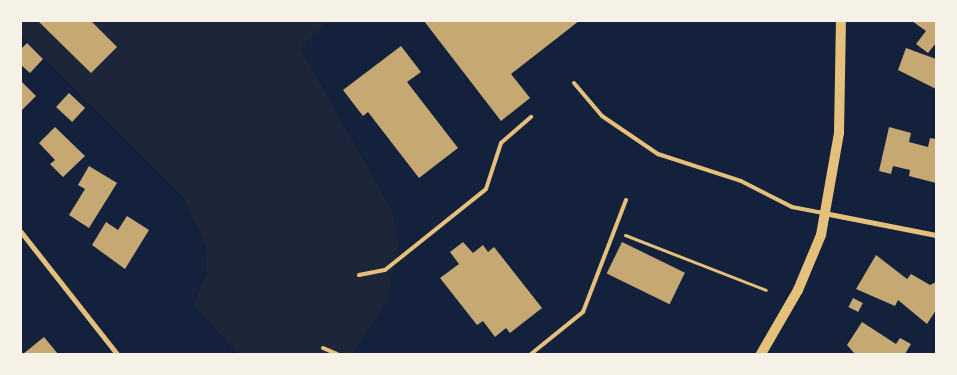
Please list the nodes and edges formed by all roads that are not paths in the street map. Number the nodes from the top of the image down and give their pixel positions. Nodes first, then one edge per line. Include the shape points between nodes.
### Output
1 (841, 21) edge
2 (574, 83) dead end
3 (531, 117) dead end
4 (626, 200) dead end
5 (824, 212) junction
6 (21, 232) edge
7 (936, 235) edge
8 (359, 275) dead end
9 (323, 348) dead end
10 (117, 354) edge
11 (336, 354) edge
12 (531, 354) edge
13 (761, 354) edge

1 - 5 main road via 839,133
2 - 5 lane via 602,116 658,154 741,181 792,207
3 - 8 lane via 501,143 486,189 385,270
4 - 12 lane via 583,312
5 - 7 street
5 - 13 main road via 821,235 798,290
6 - 10 street
9 - 11 lane

